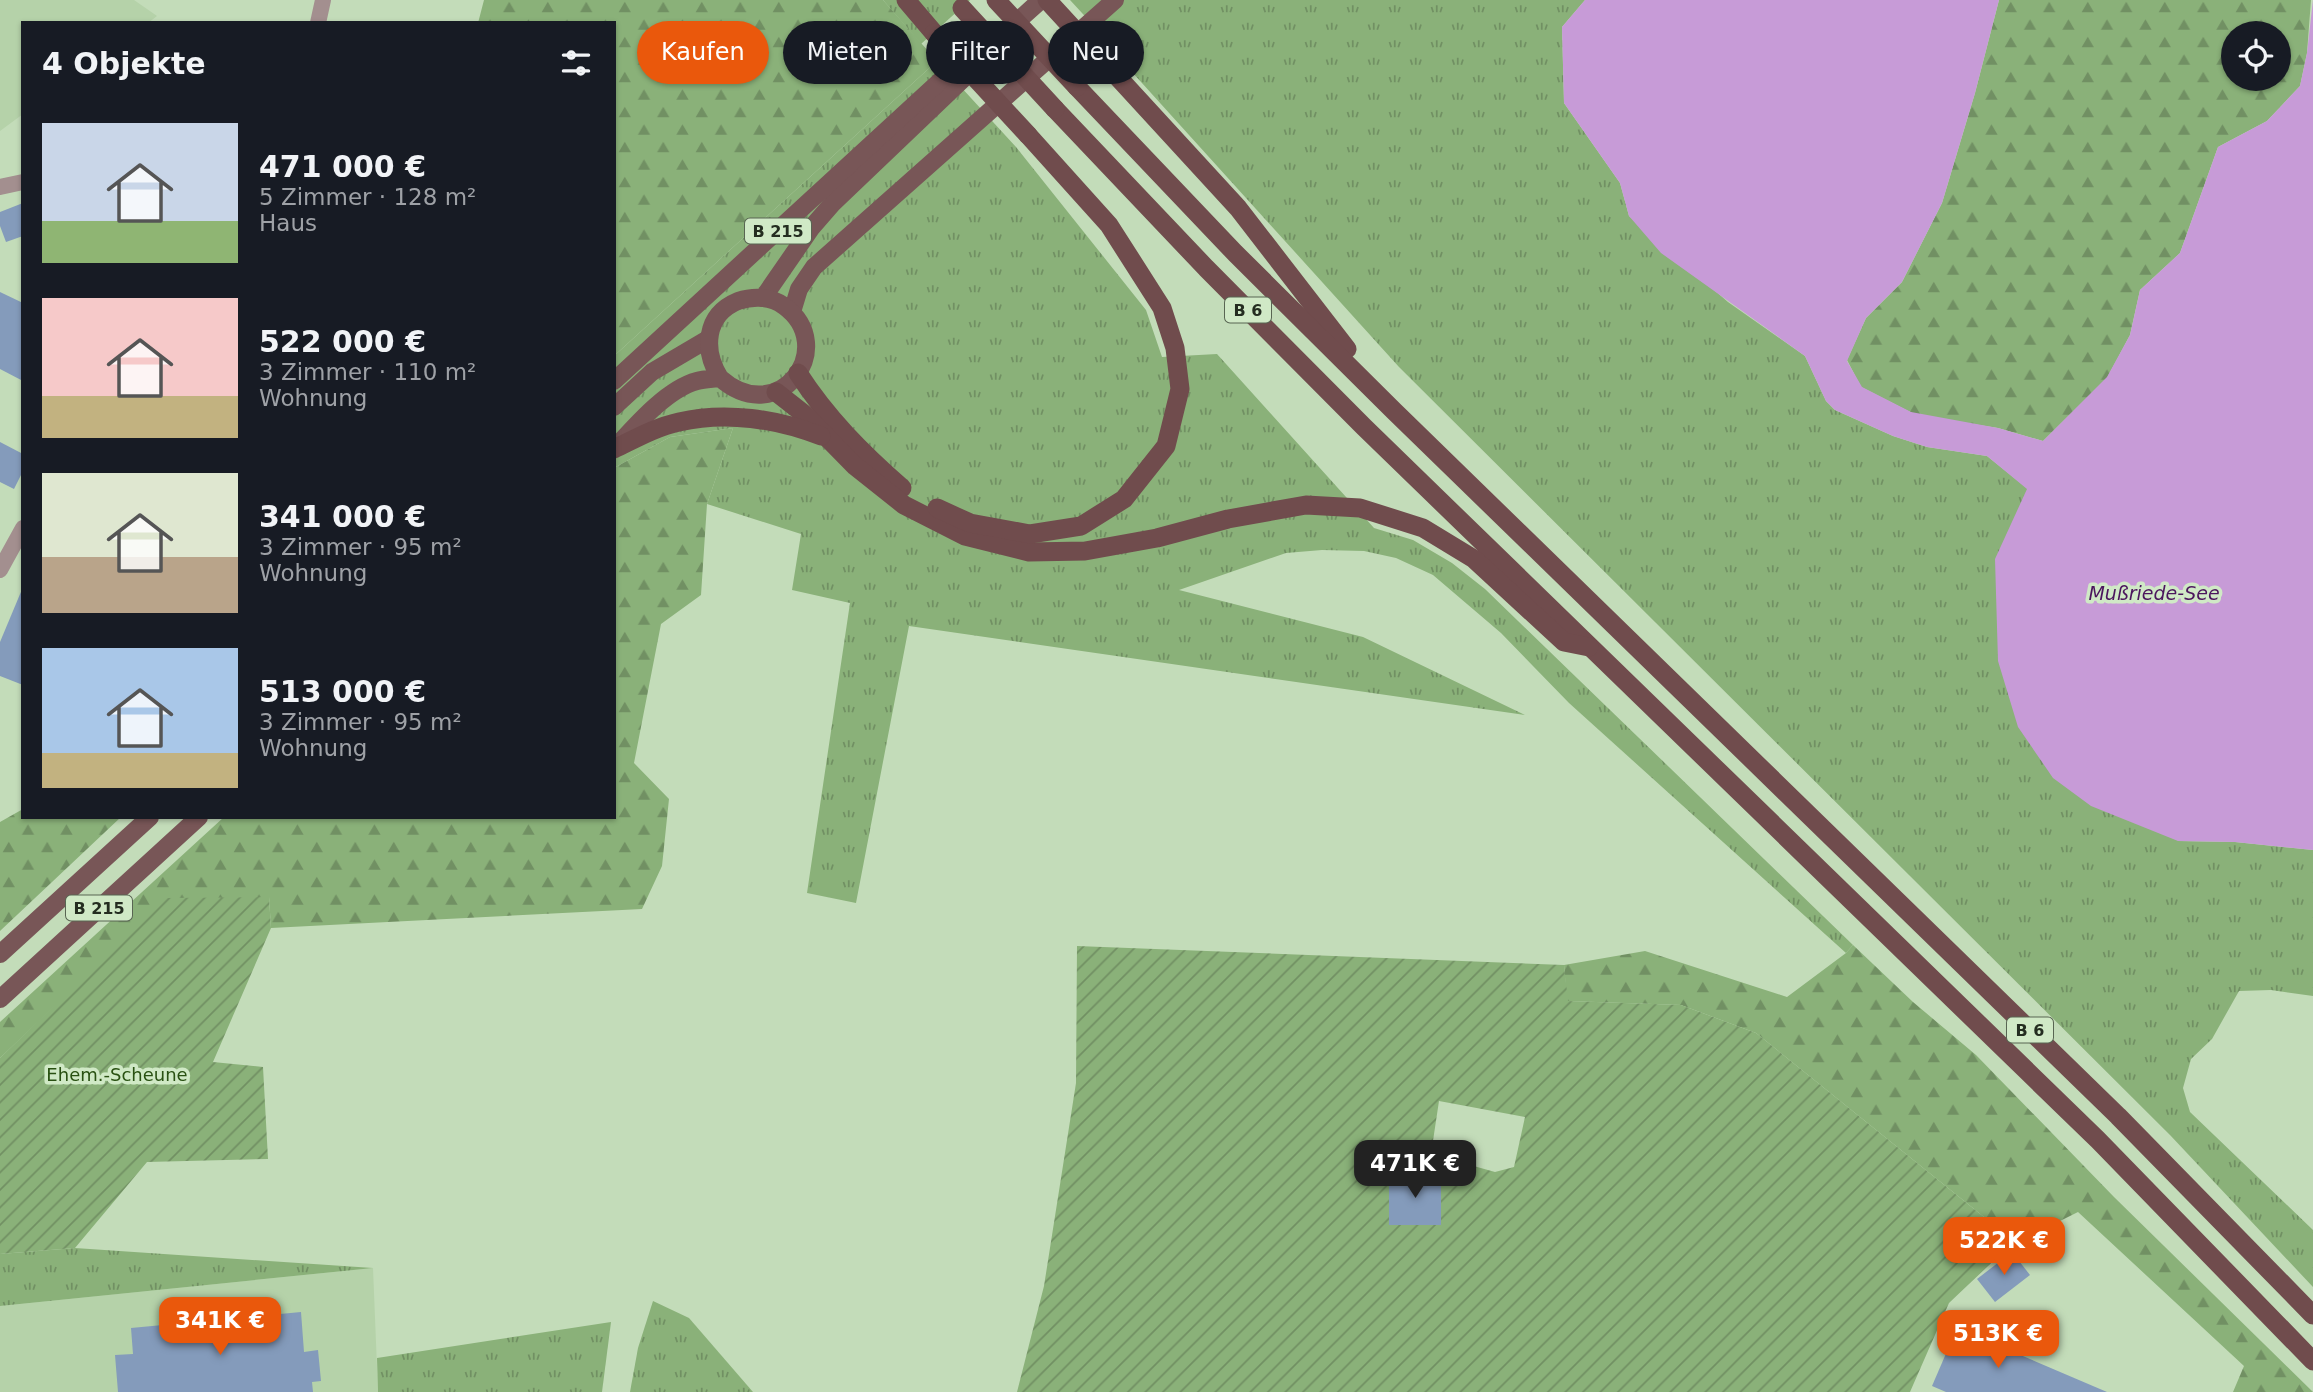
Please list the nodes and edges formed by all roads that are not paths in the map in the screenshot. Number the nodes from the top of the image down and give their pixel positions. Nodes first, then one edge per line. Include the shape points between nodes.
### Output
1 (323, 0) edge
2 (906, 0) edge
3 (996, 0) edge
4 (1041, 0) edge
5 (1047, 0) edge
6 (1115, 0) edge
7 (958, 4) edge
8 (318, 21) edge
9 (1018, 21) edge
10 (937, 84) edge
11 (958, 84) edge
12 (21, 182) edge
13 (0, 187) edge
14 (764, 298) junction
15 (792, 312) junction
16 (708, 339) junction
17 (798, 373) junction
18 (720, 378) junction
19 (616, 379) edge
20 (776, 392) junction
21 (616, 405) edge
22 (1394, 411) junction
23 (830, 439) junction
24 (616, 447) edge
25 (616, 448) edge
26 (20, 537) edge
27 (0, 570) edge
28 (1590, 647) junction
29 (148, 819) edge
30 (197, 819) edge
31 (0, 954) edge
32 (0, 999) edge
33 (2313, 1315) edge
34 (2313, 1361) edge

1 - 8 street
2 - 17 highway, bridge via 1109,225 1162,308 1175,348 1180,389 1166,446 1124,499 1081,526 1030,534 970,523 913,497 861,453
3 - 22 highway, B 6, bridge via 1235,253
4 - 9 main road, B 215
5 - 22 highway, bridge via 1238,208
6 - 15 main road, B 215 via 814,267 799,289
7 - 28 highway, B 6, bridge via 1206,268
10 - 19 main road, B 215
11 - 14 main road, B 215 via 832,204
12 - 13 street
14 - 15 main road
14 - 16 main road via 734,303 713,324
15 - 17 main road via 806,348
16 - 18 main road via 708,353
16 - 21 main road via 652,372
17 - 20 main road
18 - 20 main road via 745,394
18 - 24 main road via 696,381 675,392
20 - 23 highway
22 - 33 highway, B 6 via 2118,1116
23 - 25 highway via 761,419 713,417 677,422
23 - 28 highway via 855,466 904,505 965,536 1029,551 1085,551 1306,505 1360,508 1423,528 1474,559 1564,642
26 - 27 street
28 - 34 highway, B 6 via 2098,1140
29 - 31 main road, B 215
30 - 32 main road, B 215

